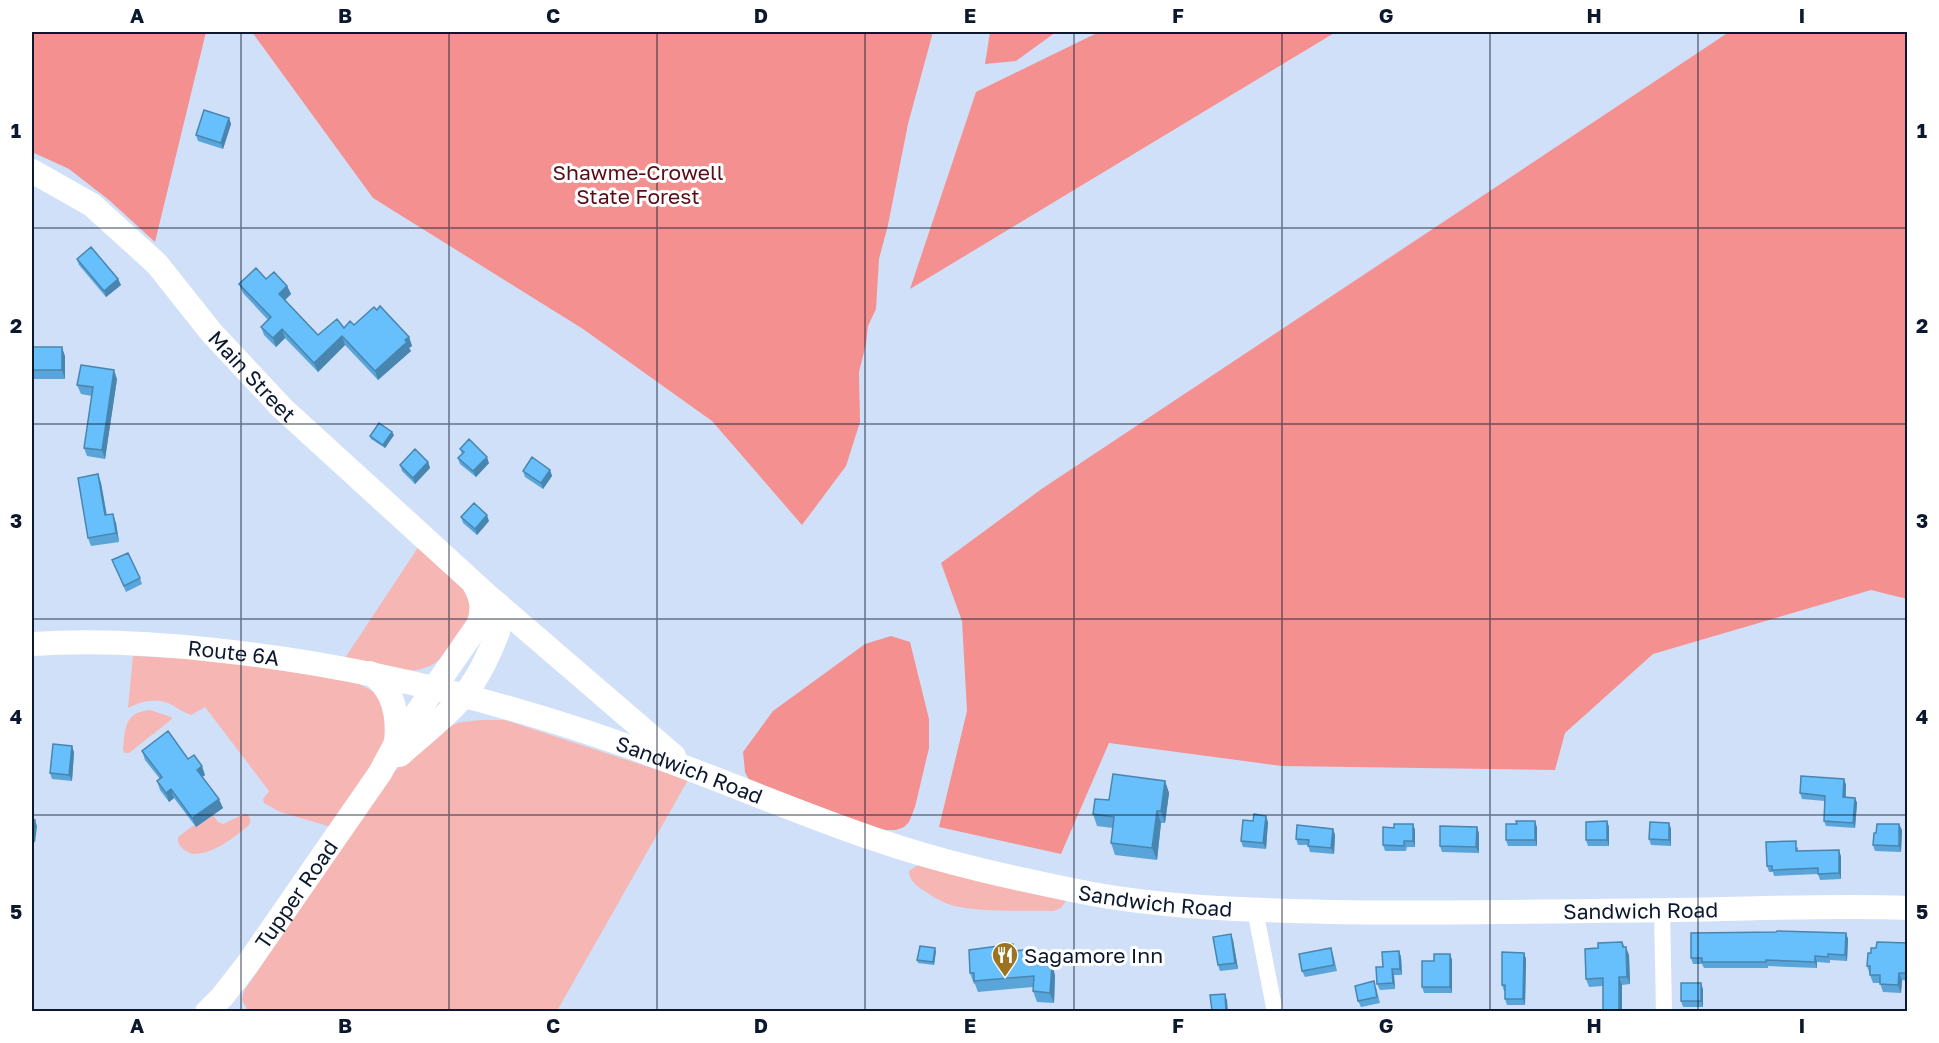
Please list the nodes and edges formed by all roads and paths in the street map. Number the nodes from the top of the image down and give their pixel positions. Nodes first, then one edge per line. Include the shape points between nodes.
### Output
1 (32, 171) edge
2 (481, 590) junction
3 (32, 644) edge
4 (370, 673) junction
5 (434, 688) junction
6 (464, 696) junction
7 (396, 743) junction
8 (687, 768) junction
9 (380, 773) junction
10 (1908, 908) edge
11 (1662, 909) junction
12 (1255, 910) junction
13 (207, 1011) edge
14 (1275, 1011) edge
15 (1664, 1011) edge

1 - 2 main road, Main Street via 92,205 157,264 211,332 275,402
2 - 5 main road via 480,619
2 - 6 main road, Main Street via 497,611 498,632
2 - 8 main road, Main Street
3 - 4 main road, Route 6A via 175,646
4 - 5 main road, Route 6A
4 - 7 main road via 391,698
5 - 6 main road, Sandwich Road
5 - 7 main road, Tupper Road
6 - 8 main road, Sandwich Road via 614,741
6 - 9 main road, Tupper Road
7 - 9 main road, Tupper Road
8 - 12 main road, Sandwich Road via 874,839 993,873 1100,895
9 - 13 main road, Tupper Road via 247,964
10 - 11 main road, Sandwich Road
11 - 12 main road, Sandwich Road via 1425,913
11 - 15 street
12 - 14 street

